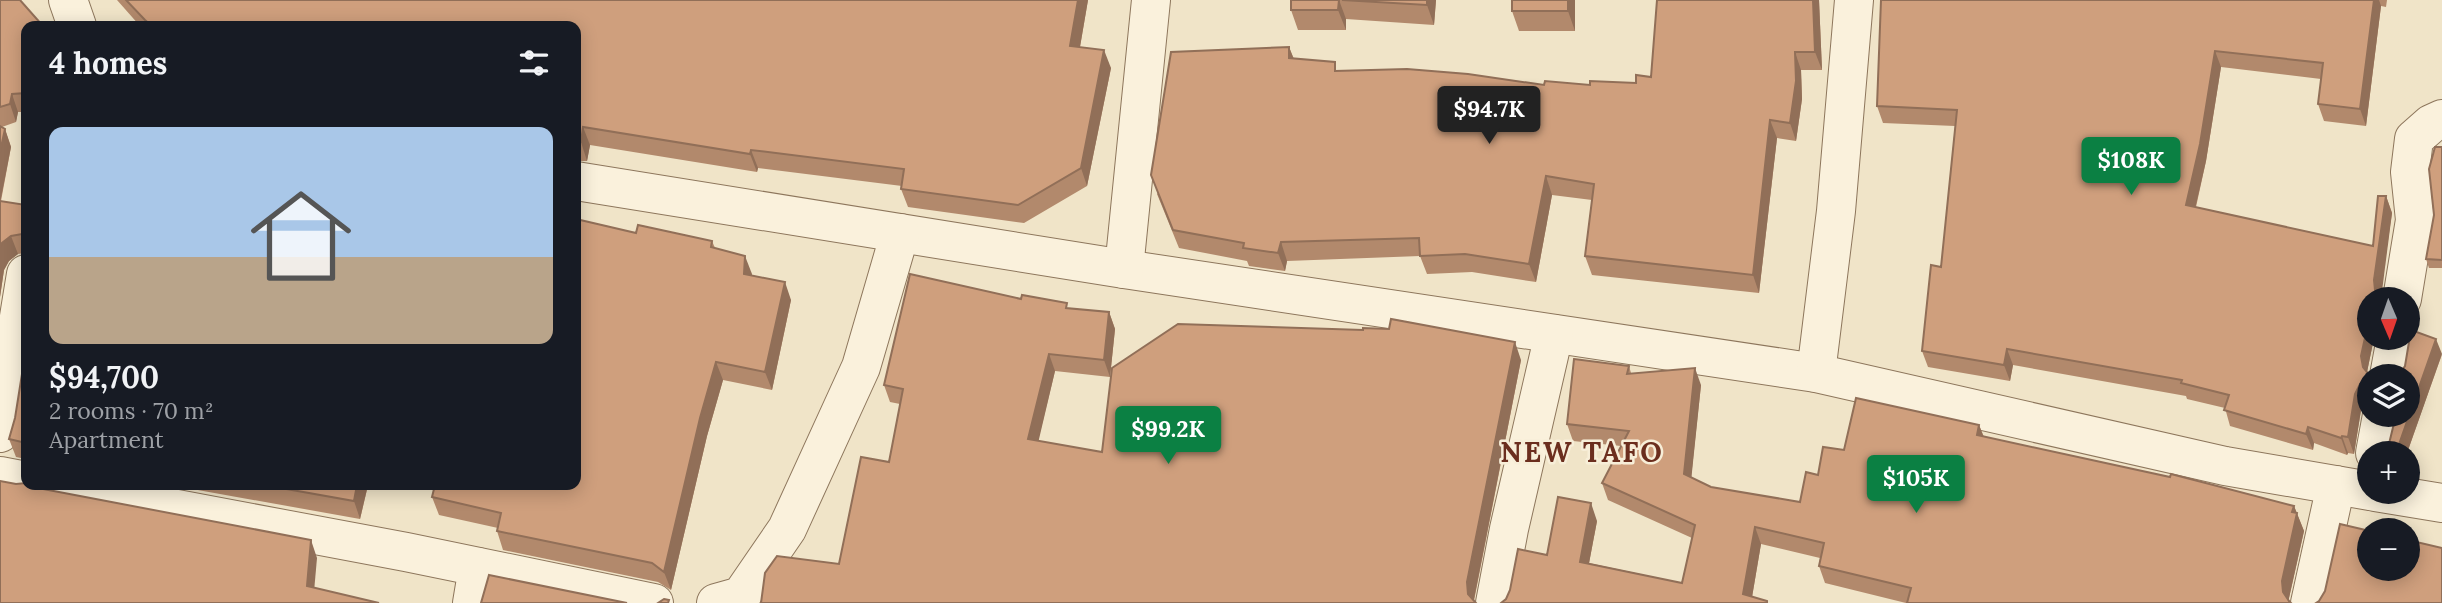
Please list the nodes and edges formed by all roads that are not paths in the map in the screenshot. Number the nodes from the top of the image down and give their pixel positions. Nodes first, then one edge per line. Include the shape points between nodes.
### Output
1 (68, 0) edge
2 (1151, 0) edge
3 (1854, 0) edge
4 (75, 21) edge
5 (2442, 119) edge
6 (581, 182) edge
7 (900, 233) junction
8 (1124, 269) junction
9 (2404, 287) edge
10 (21, 305) edge
11 (1553, 334) junction
12 (1816, 373) junction
13 (0, 433) edge
14 (0, 476) edge
15 (21, 480) edge
16 (2357, 488) edge
17 (70, 490) edge
18 (2357, 498) edge
19 (2420, 499) edge
20 (2442, 503) edge
21 (475, 585) edge
22 (654, 603) edge
23 (716, 603) edge
24 (1495, 603) edge
25 (2309, 603) edge

1 - 4 street
2 - 8 street
3 - 12 street
5 - 9 street via 2414,139 2410,172 2415,220
6 - 7 street
7 - 8 street
7 - 23 street via 861,367 787,529 741,596
8 - 11 street
10 - 13 street
11 - 12 street
11 - 24 street
12 - 16 street via 2225,466
14 - 15 street
17 - 21 street
18 - 25 street
19 - 20 street
21 - 22 street

